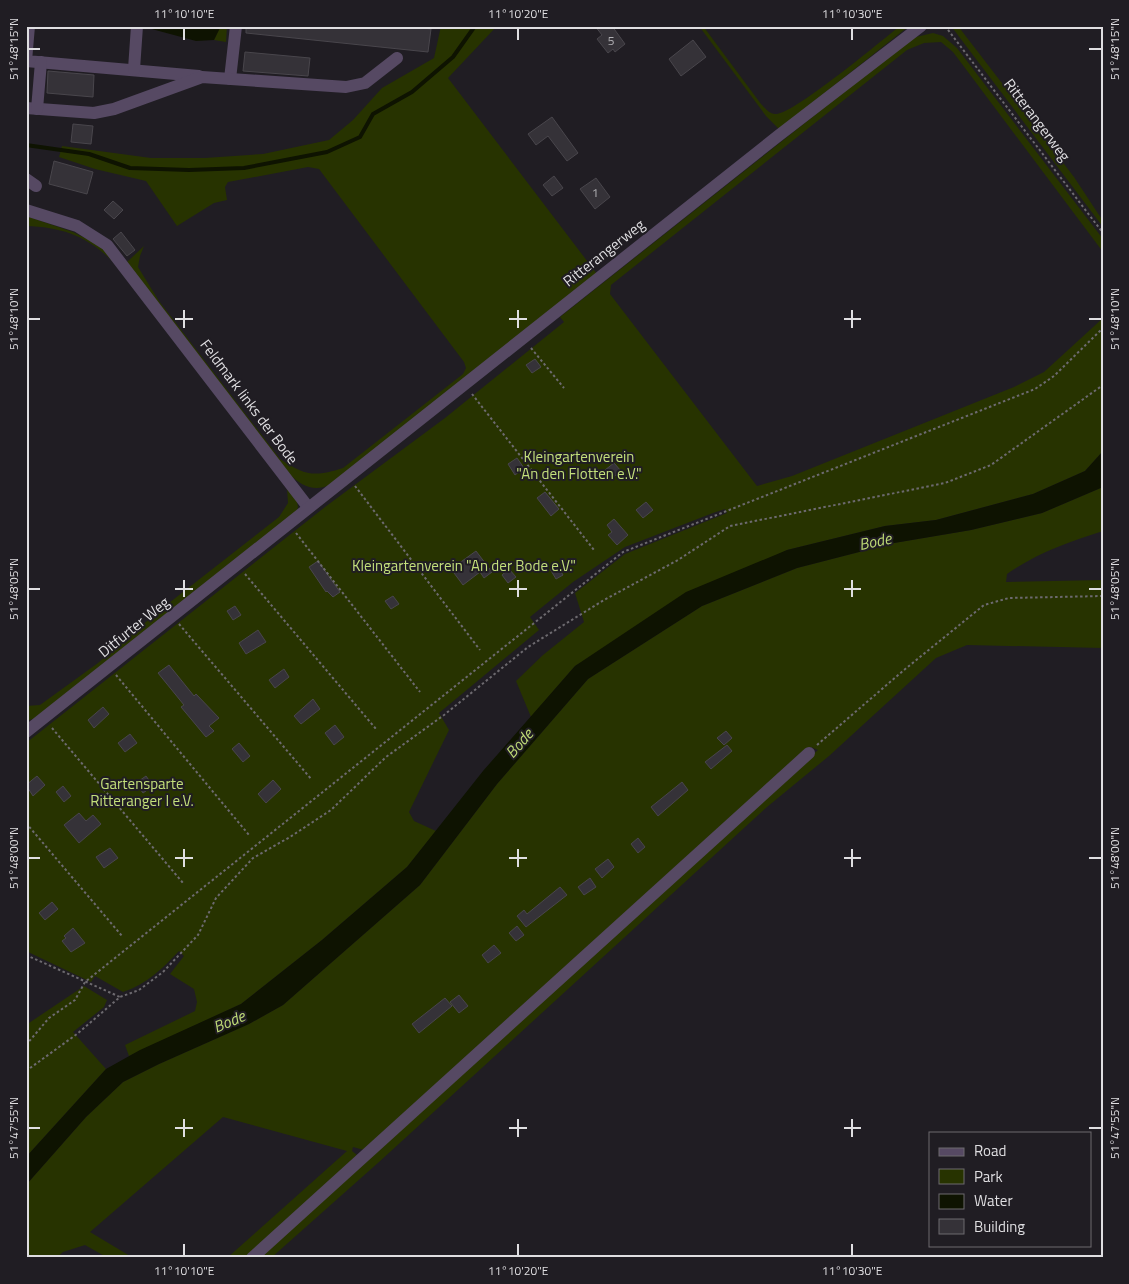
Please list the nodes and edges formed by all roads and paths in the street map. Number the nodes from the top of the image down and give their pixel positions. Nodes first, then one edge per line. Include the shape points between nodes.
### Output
1 (29, 26) edge
2 (137, 26) edge
3 (236, 26) edge
4 (921, 26) edge
5 (945, 26) edge
6 (397, 58) dead end
7 (41, 62) junction
8 (134, 69) junction
9 (202, 76) junction
10 (230, 79) junction
11 (32, 108) edge
12 (26, 210) edge
13 (1103, 233) edge
14 (1103, 328) edge
15 (523, 338) junction
16 (464, 384) junction
17 (1103, 385) edge
18 (564, 388) dead end
19 (348, 476) junction
20 (308, 508) junction
21 (289, 523) junction
22 (594, 550) dead end
23 (238, 564) junction
24 (1103, 596) edge
25 (173, 616) junction
26 (480, 650) dead end
27 (109, 668) junction
28 (420, 692) dead end
29 (44, 718) junction
30 (376, 729) dead end
31 (26, 732) edge
32 (808, 753) joint
33 (312, 780) dead end
34 (26, 823) edge
35 (250, 834) dead end
36 (183, 884) dead end
37 (122, 936) dead end
38 (26, 954) edge
39 (85, 982) junction
40 (120, 997) junction
41 (26, 1045) edge
42 (26, 1071) edge
43 (252, 1258) edge

1 - 7 lane via 26,61
2 - 8 lane
3 - 10 lane
4 - 15 lane, Ritterangerweg
5 - 13 path, Ritterangerweg
6 - 10 lane via 365,83 346,87
7 - 8 lane
7 - 11 lane
8 - 9 lane
9 - 10 lane
9 - 11 lane via 94,113
12 - 20 lane, Feldmark links der Bode via 77,226 107,245
14 - 39 path via 1054,376 1035,389 623,552
15 - 16 lane, Ritterangerweg
15 - 18 path
16 - 19 lane, Ritterangerweg
16 - 22 path
17 - 40 path via 991,464 945,483 730,526 528,647 386,757 331,810 253,858 216,898 198,935 163,972 138,990
19 - 20 lane, Ritterangerweg
19 - 26 path
20 - 21 lane, Ditfurter Weg
21 - 23 lane, Ditfurter Weg
21 - 28 path
23 - 25 lane, Ditfurter Weg
23 - 30 path
24 - 32 path via 1009,598 984,605
25 - 27 lane, Ditfurter Weg
25 - 33 path
27 - 29 lane, Ditfurter Weg
27 - 35 path
29 - 31 lane, Ditfurter Weg
29 - 36 path
32 - 43 lane
34 - 37 path
38 - 39 path
39 - 40 path
39 - 41 path via 75,1000 49,1018
40 - 42 path

